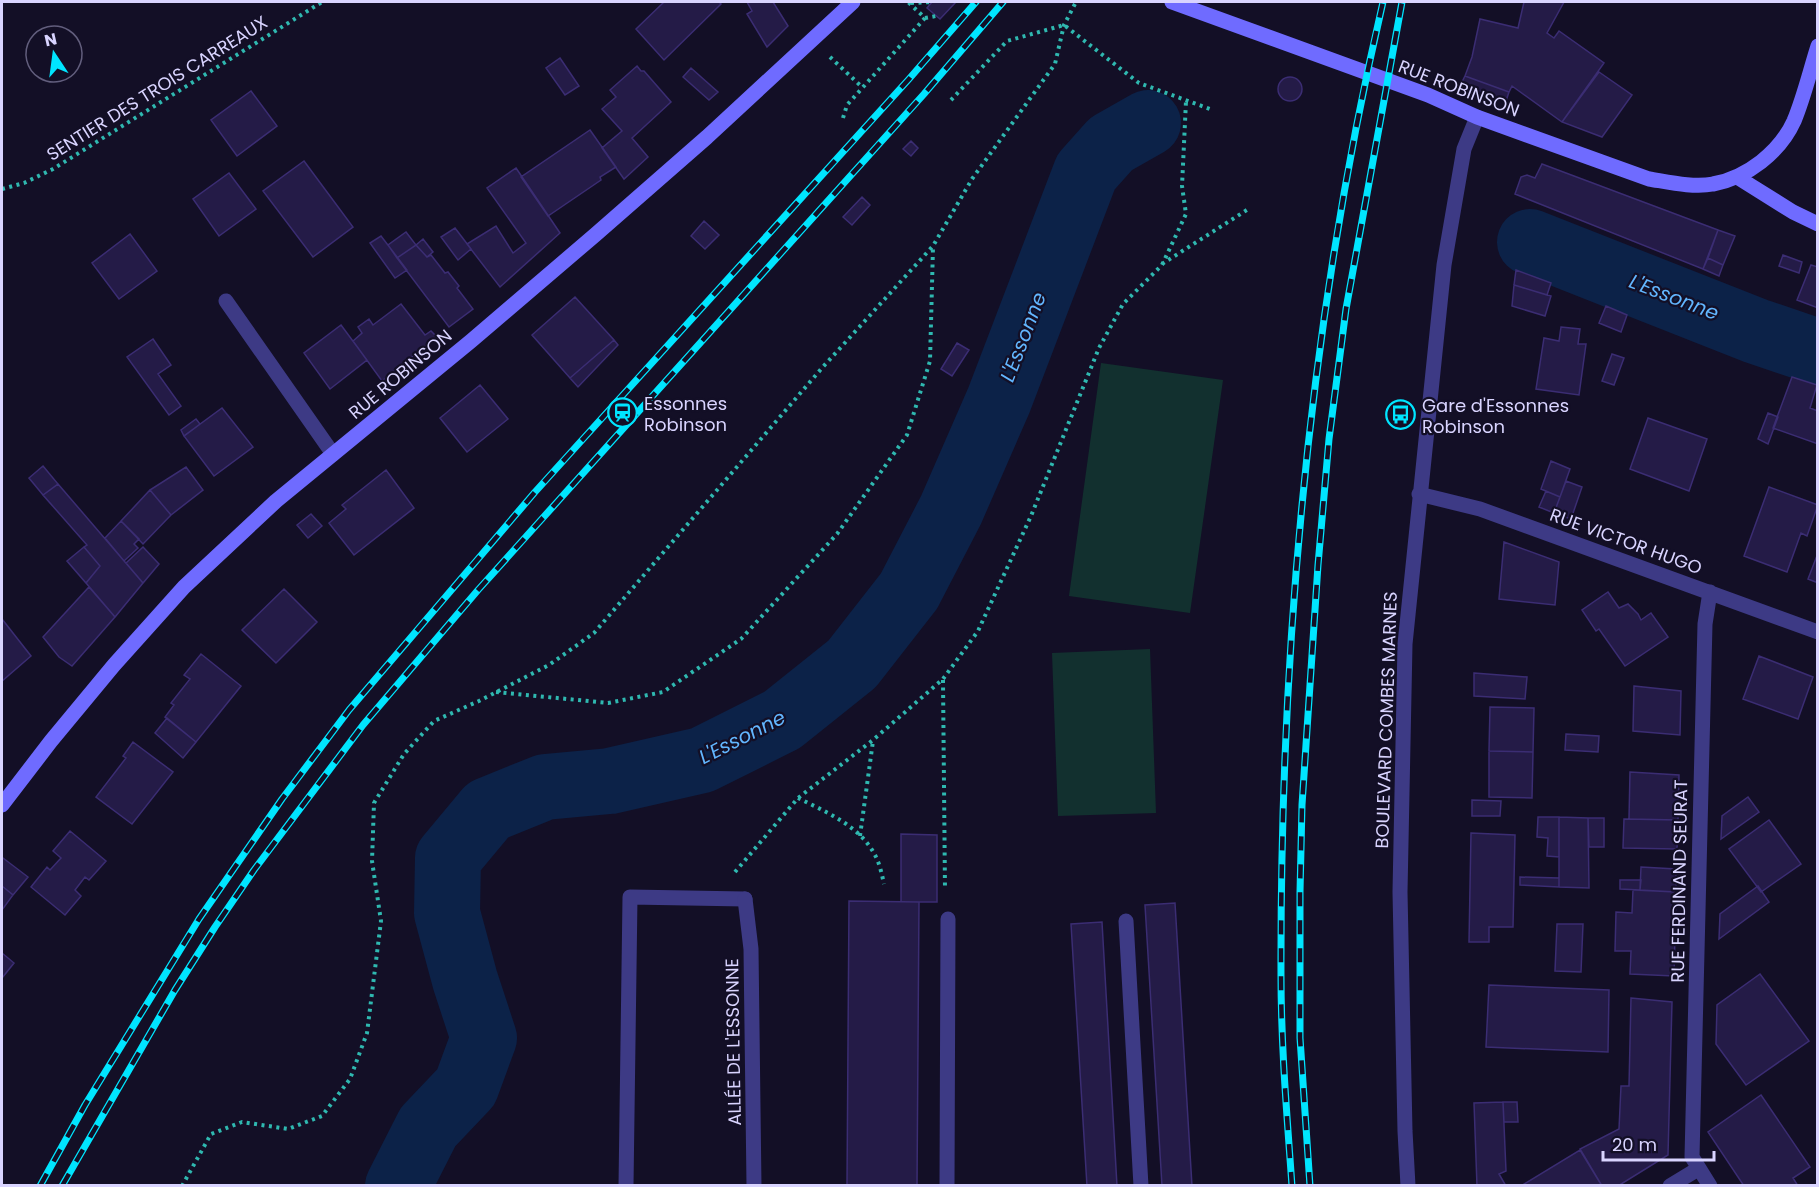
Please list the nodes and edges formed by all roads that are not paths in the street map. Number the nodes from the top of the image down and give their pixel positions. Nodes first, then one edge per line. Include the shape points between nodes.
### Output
1 (853, 2) edge
2 (1172, 2) edge
3 (1817, 47) edge
4 (1477, 117) junction
5 (1737, 177) junction
6 (1818, 224) edge
7 (226, 301) dead end
8 (333, 454) junction
9 (1419, 494) junction
10 (1710, 592) junction
11 (1818, 632) edge
12 (2, 805) edge
13 (948, 919) dead end
14 (1126, 921) dead end
15 (1698, 1169) junction
16 (626, 1185) edge
17 (754, 1185) edge
18 (947, 1185) edge
19 (1141, 1185) edge
20 (1408, 1185) edge
21 (1670, 1185) edge
22 (1710, 1185) edge

1 - 8 street, RUE ROBINSON via 595,236
2 - 4 street, RUE ROBINSON via 1428,95
3 - 5 street, RUE ROBINSON via 1793,123 1776,147
4 - 5 street, RUE ROBINSON via 1649,179 1712,184
4 - 9 street, BOULEVARD COMBES MARNES via 1464,149 1443,265
5 - 6 street
7 - 8 street
8 - 12 street, RUE ROBINSON via 184,587 51,741
9 - 10 street, RUE VICTOR HUGO via 1480,509
9 - 20 street, BOULEVARD COMBES MARNES via 1405,644 1400,870
10 - 11 street, RUE VICTOR HUGO
10 - 15 street, RUE FERDINAND SEURAT via 1705,624 1692,1157
13 - 18 street
14 - 19 street
15 - 21 street
15 - 22 street
16 - 17 street, ALLÉE DE L'ESSONNE via 630,897 745,899 751,949

